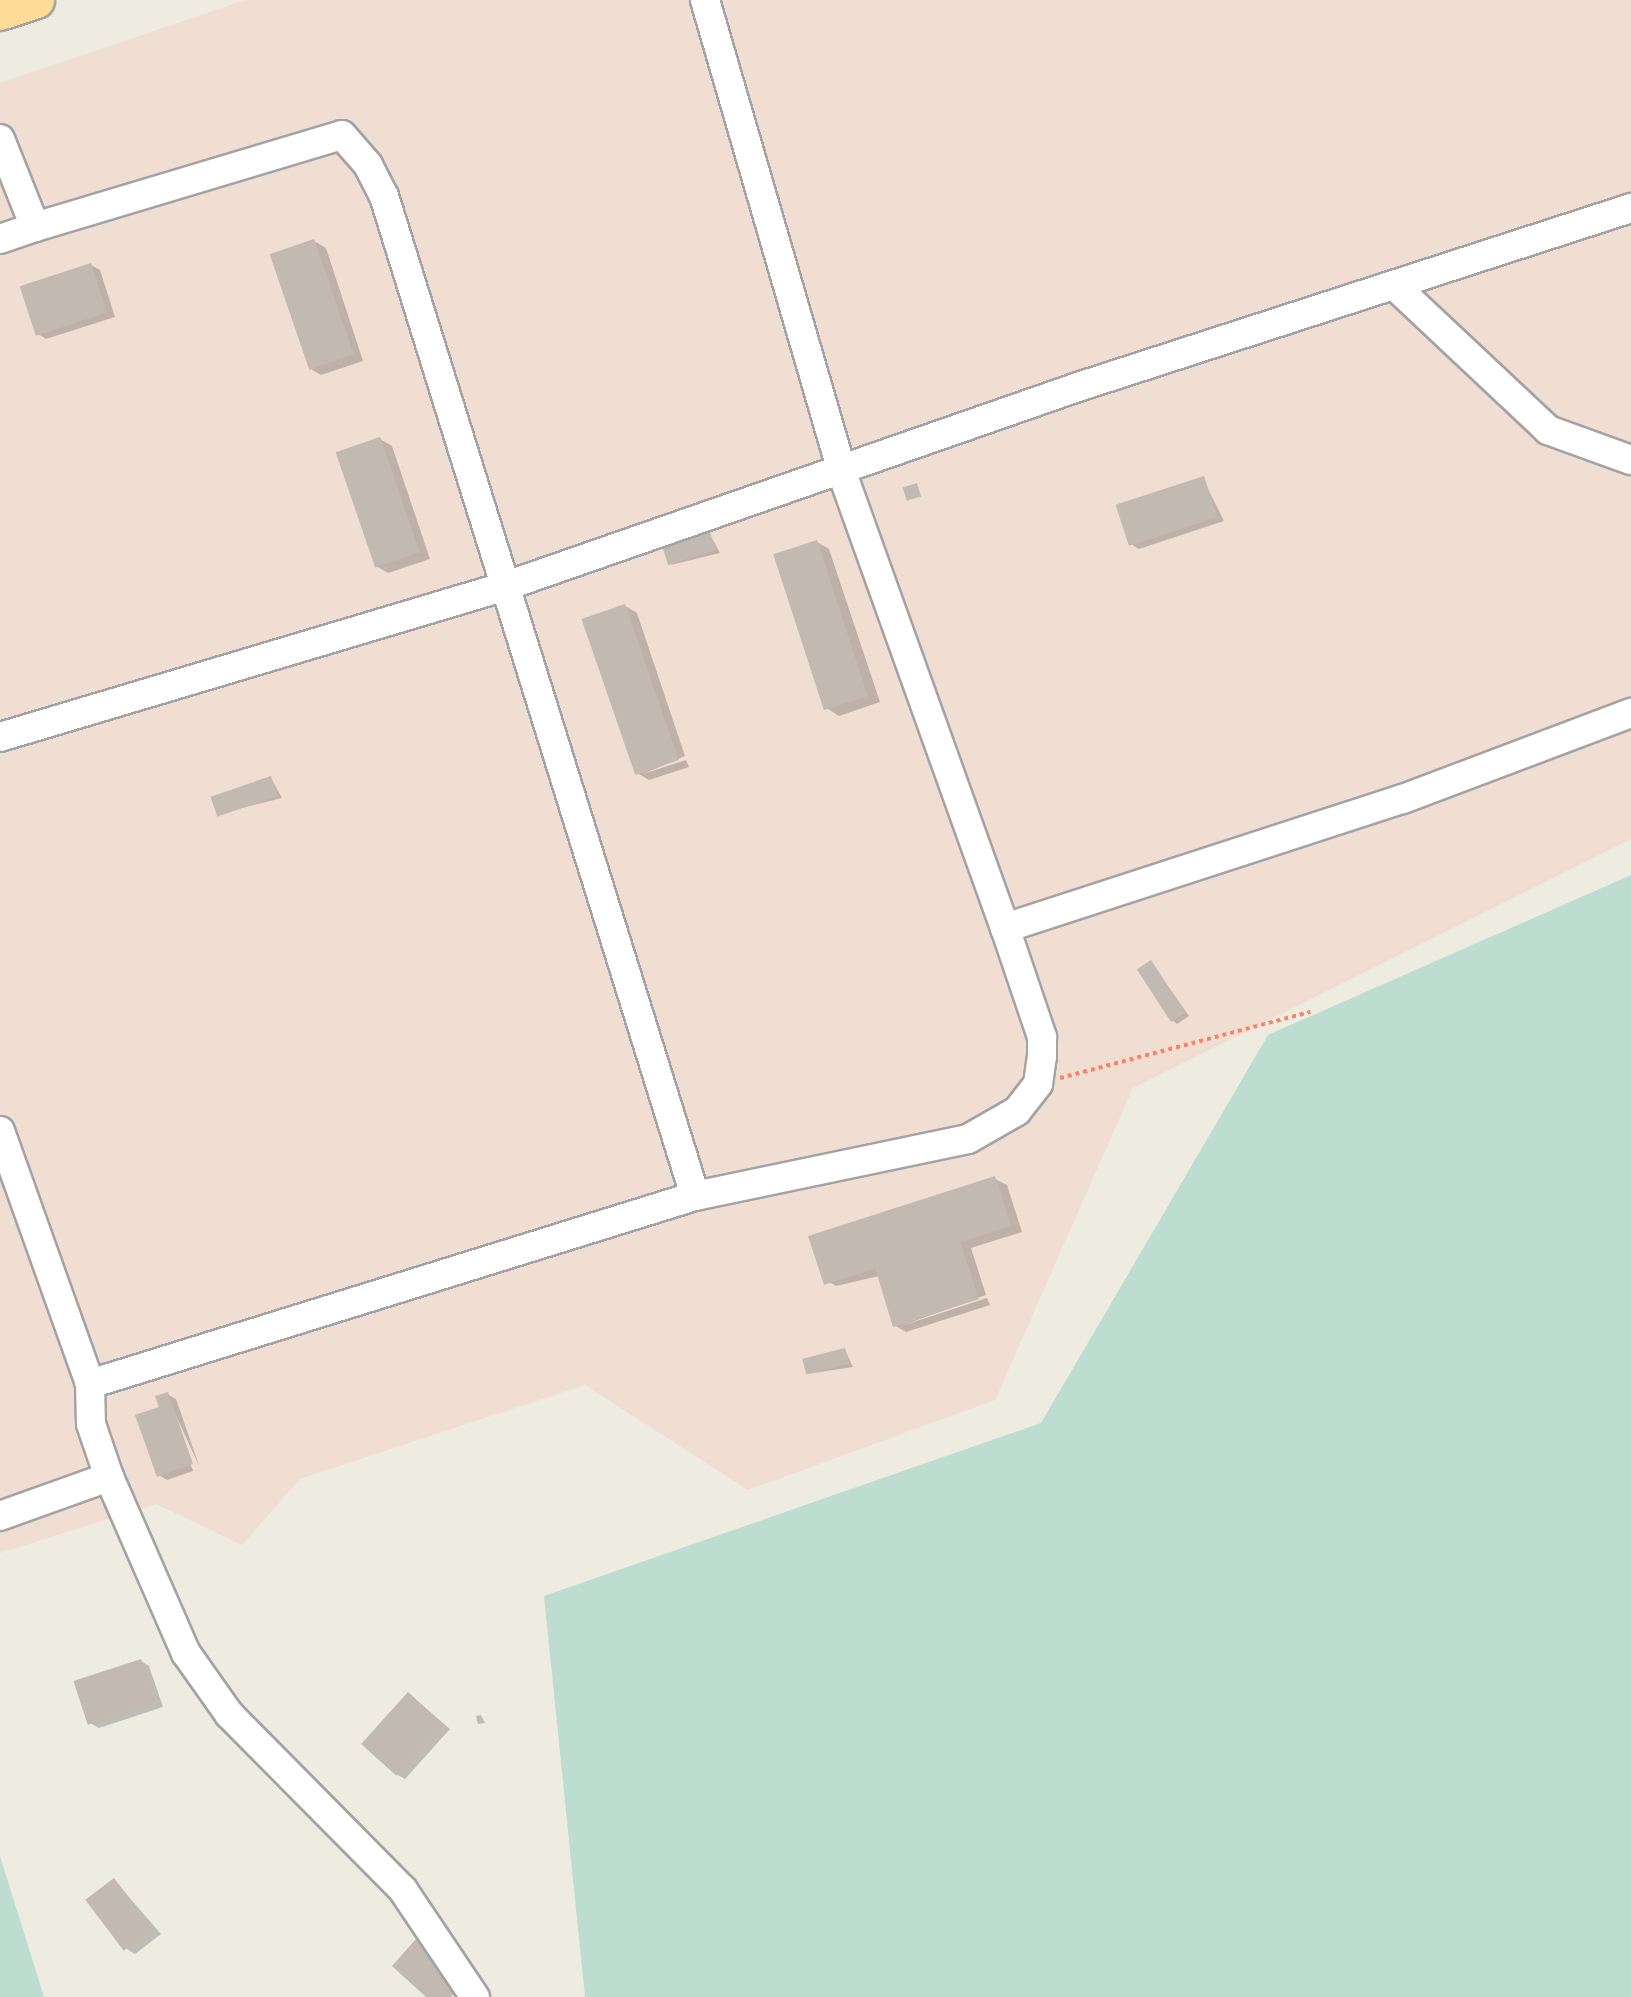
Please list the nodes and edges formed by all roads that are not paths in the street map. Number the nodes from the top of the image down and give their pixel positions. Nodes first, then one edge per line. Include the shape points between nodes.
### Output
1 (36, 0) edge
2 (705, 0) edge
3 (0, 12) edge
4 (0, 139) edge
5 (1631, 208) edge
6 (35, 227) junction
7 (0, 239) edge
8 (1397, 288) junction
9 (1631, 460) edge
10 (843, 475) junction
11 (503, 587) junction
12 (1631, 713) edge
13 (0, 737) edge
14 (1005, 928) junction
15 (0, 1131) edge
16 (695, 1196) junction
17 (90, 1384) junction
18 (109, 1477) junction
19 (0, 1516) edge
20 (475, 1997) edge

1 - 3 main road
2 - 10 lane
4 - 6 lane
5 - 8 lane
6 - 7 lane
6 - 11 lane via 342,135 384,196
8 - 9 lane via 1548,430
8 - 10 lane via 1081,386
10 - 11 lane
10 - 14 lane
11 - 13 lane
11 - 16 lane
12 - 14 lane via 1403,799
14 - 16 lane via 1042,1037 1038,1084 1017,1111 968,1139
15 - 17 lane
16 - 17 lane
17 - 18 lane via 91,1424
18 - 19 lane
18 - 20 lane via 186,1653 220,1702 403,1890

